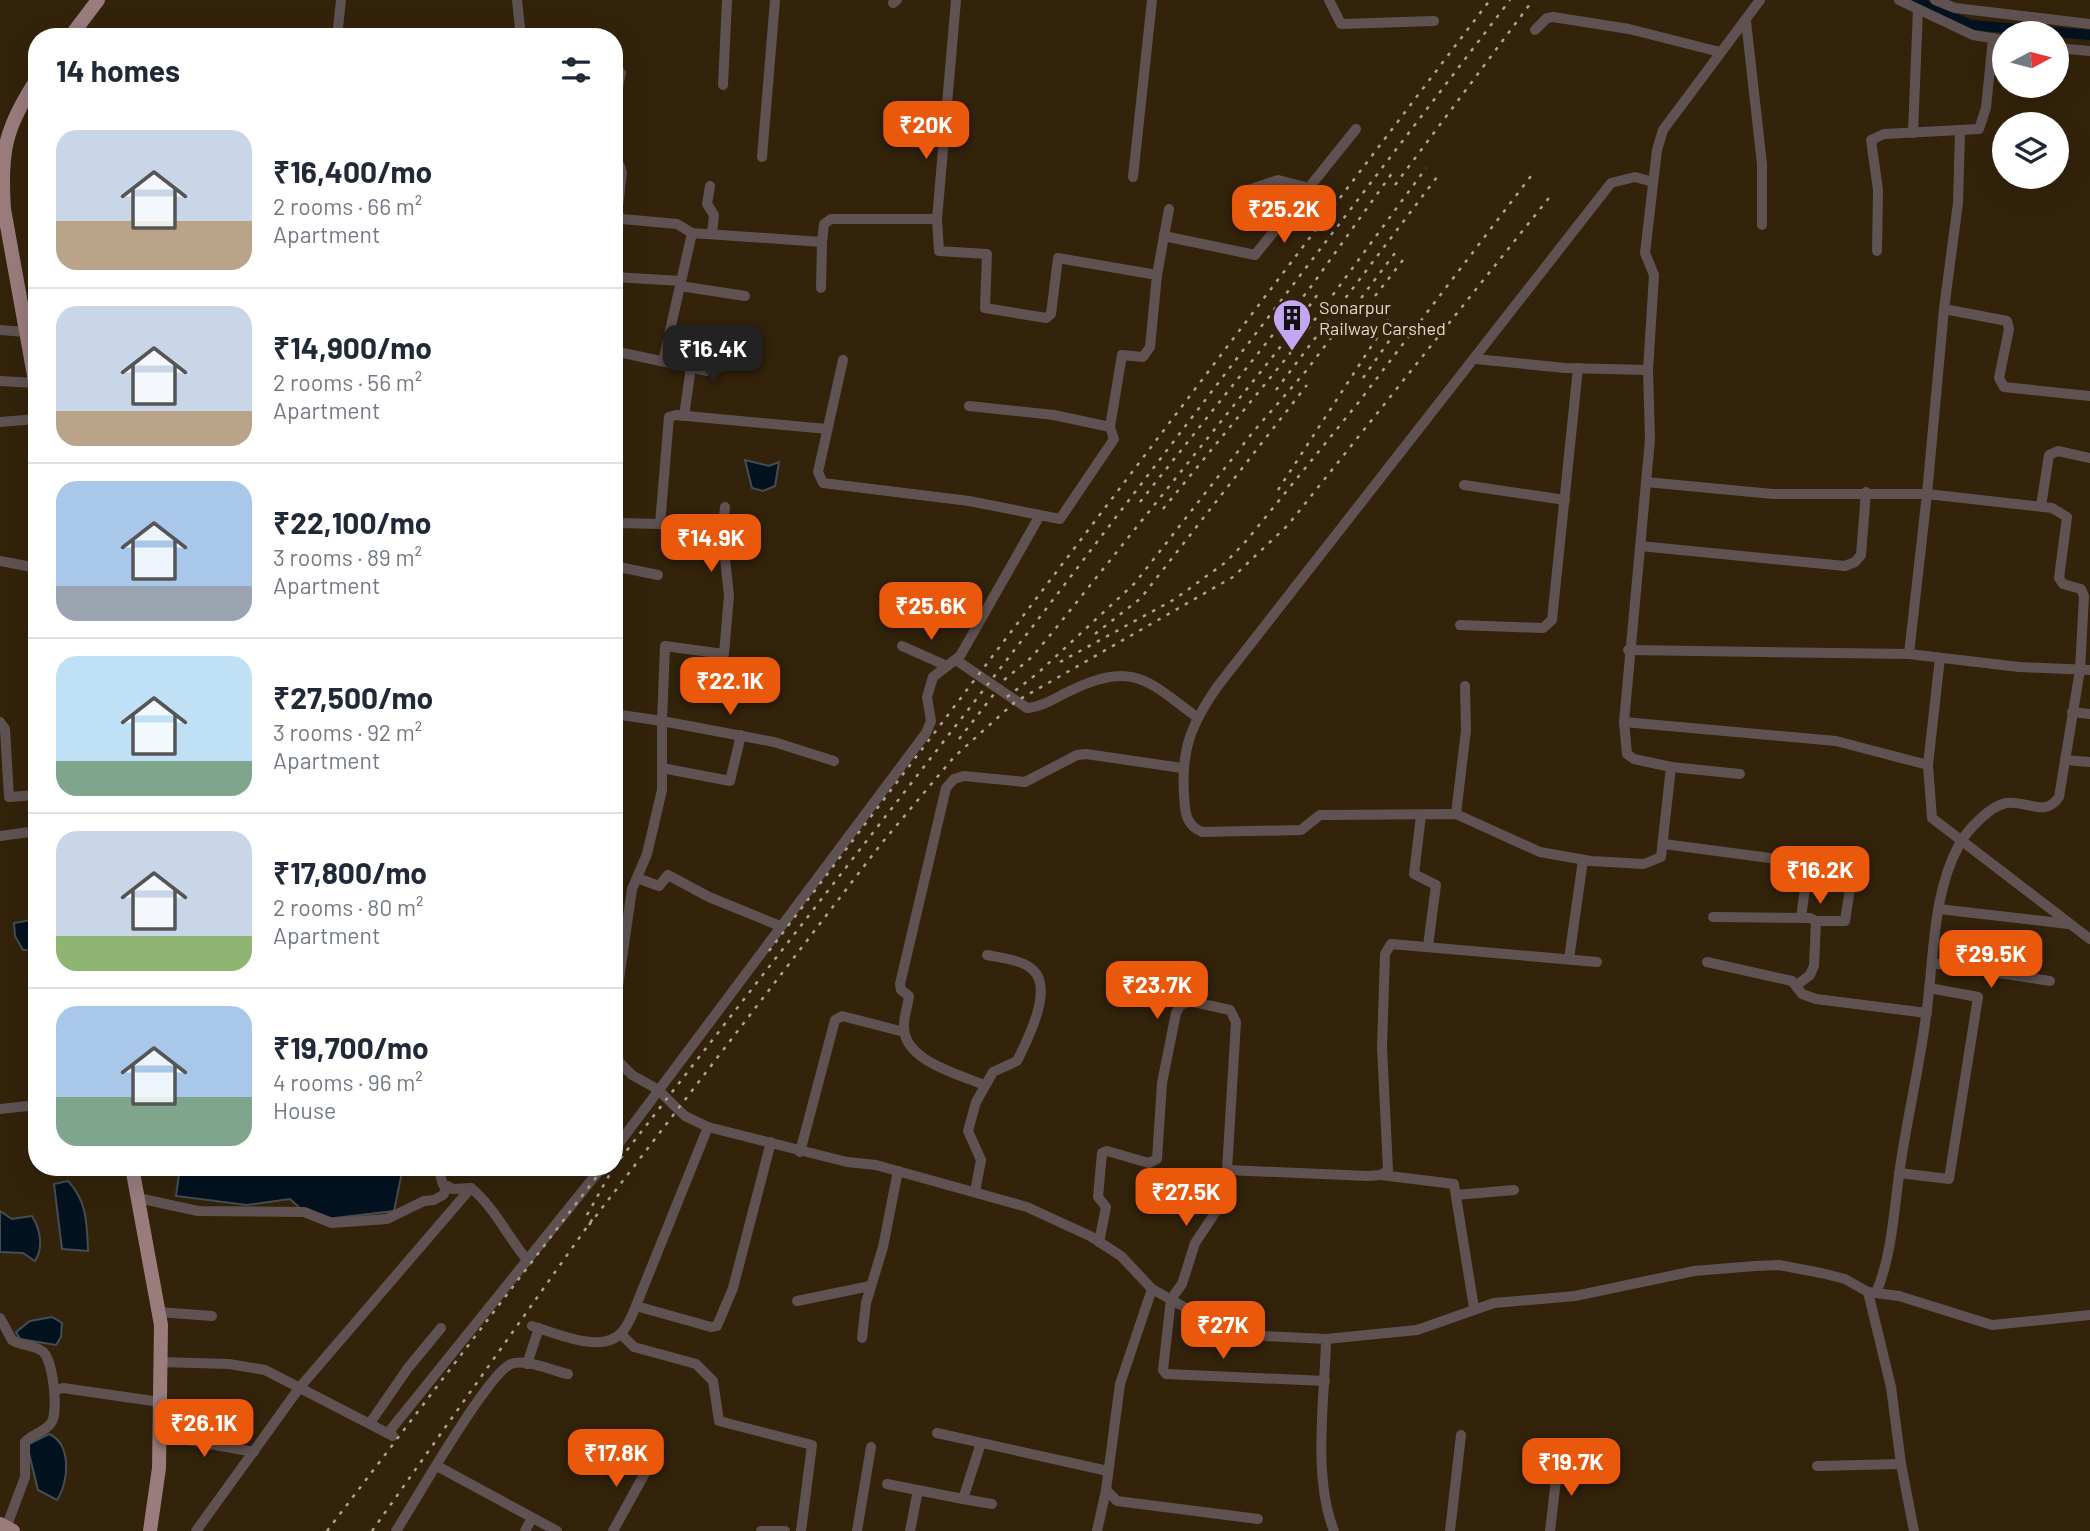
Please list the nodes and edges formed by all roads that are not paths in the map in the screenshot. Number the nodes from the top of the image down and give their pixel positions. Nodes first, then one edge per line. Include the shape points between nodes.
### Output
1 (99, 0) edge
2 (341, 0) edge
3 (517, 0) edge
4 (727, 0) edge
5 (775, 0) edge
6 (956, 0) edge
7 (1152, 0) edge
8 (1329, 0) edge
9 (1760, 0) edge
10 (1899, 0) edge
11 (1936, 0) edge
12 (1918, 9) junction
13 (1434, 21) dead end
14 (1746, 21) junction
15 (2090, 24) edge
16 (77, 28) edge
17 (339, 28) edge
18 (520, 28) edge
19 (1535, 30) dead end
20 (1992, 38) edge
21 (2069, 49) edge
22 (2090, 51) edge
23 (1720, 52) junction
24 (1992, 73) edge
25 (723, 85) dead end
26 (28, 102) edge
27 (1356, 129) dead end
28 (1960, 132) junction
29 (1913, 133) junction
30 (762, 157) dead end
31 (1133, 177) dead end
32 (1, 182) edge
33 (1653, 182) junction
34 (710, 186) dead end
35 (1309, 188) junction
36 (1248, 190) dead end
37 (1169, 209) dead end
38 (623, 219) edge
39 (937, 219) junction
40 (1762, 225) dead end
41 (692, 233) junction
42 (712, 233) junction
43 (1164, 236) junction
44 (822, 242) junction
45 (1877, 251) dead end
46 (1157, 275) junction
47 (623, 278) edge
48 (681, 283) junction
49 (821, 288) dead end
50 (745, 296) dead end
51 (1944, 309) junction
52 (28, 319) edge
53 (0, 330) edge
54 (28, 333) edge
55 (623, 353) edge
56 (843, 359) dead end
57 (1476, 359) junction
58 (663, 361) junction
59 (733, 363) dead end
60 (691, 367) junction
61 (1578, 368) junction
62 (1648, 370) junction
63 (0, 381) edge
64 (28, 386) edge
65 (2090, 396) edge
66 (969, 407) dead end
67 (684, 416) junction
68 (28, 420) edge
69 (0, 422) edge
70 (1110, 426) junction
71 (827, 429) junction
72 (2090, 458) edge
73 (1646, 482) junction
74 (1465, 485) dead end
75 (1866, 492) junction
76 (1927, 494) junction
77 (1564, 500) junction
78 (2041, 506) junction
79 (725, 507) dead end
80 (1039, 517) junction
81 (623, 523) edge
82 (660, 524) junction
83 (722, 532) junction
84 (1640, 546) junction
85 (0, 561) edge
86 (28, 566) edge
87 (623, 568) edge
88 (658, 575) dead end
89 (1461, 625) dead end
90 (902, 646) dead end
91 (1628, 650) junction
92 (1909, 654) junction
93 (1940, 658) junction
94 (951, 663) junction
95 (2085, 670) edge
96 (1465, 686) dead end
97 (2072, 712) junction
98 (2090, 714) edge
99 (623, 715) edge
100 (1198, 718) junction
101 (662, 721) junction
102 (0, 722) edge
103 (1623, 722) junction
104 (741, 735) junction
105 (2064, 760) junction
106 (834, 761) dead end
107 (2090, 762) edge
108 (1928, 765) junction
109 (1671, 767) junction
110 (662, 768) junction
111 (1182, 768) junction
112 (1740, 774) dead end
113 (28, 795) edge
114 (1456, 814) junction
115 (1421, 816) junction
116 (28, 832) edge
117 (0, 836) edge
118 (1961, 841) junction
119 (1664, 844) junction
120 (1583, 860) junction
121 (1808, 865) junction
122 (636, 878) junction
123 (1939, 909) junction
124 (1713, 918) dead end
125 (1801, 918) junction
126 (1816, 921) junction
127 (2068, 924) junction
128 (780, 926) junction
129 (2090, 939) edge
130 (623, 944) edge
131 (1428, 946) junction
132 (987, 955) dead end
133 (1569, 959) junction
134 (1597, 962) dead end
135 (1707, 962) dead end
136 (1932, 963) junction
137 (2050, 981) dead end
138 (1797, 985) junction
139 (1929, 988) junction
140 (1927, 1013) junction
141 (904, 1032) junction
142 (623, 1066) edge
143 (984, 1085) junction
144 (657, 1089) junction
145 (28, 1106) edge
146 (0, 1109) edge
147 (708, 1127) junction
148 (623, 1137) edge
149 (771, 1142) junction
150 (800, 1152) junction
151 (1227, 1170) junction
152 (898, 1171) junction
153 (1899, 1173) junction
154 (1381, 1175) junction
155 (134, 1176) edge
156 (439, 1176) edge
157 (595, 1176) edge
158 (448, 1186) junction
159 (471, 1188) junction
160 (1514, 1190) dead end
161 (975, 1192) junction
162 (1456, 1195) junction
163 (138, 1198) junction
164 (1099, 1242) junction
165 (527, 1261) junction
166 (870, 1286) junction
167 (1152, 1289) junction
168 (1872, 1292) junction
169 (1171, 1299) junction
170 (797, 1301) dead end
171 (636, 1306) junction
172 (1474, 1308) junction
173 (159, 1312) junction
174 (2090, 1315) edge
175 (212, 1316) dead end
176 (0, 1318) edge
177 (441, 1328) dead end
178 (621, 1334) junction
179 (862, 1338) dead end
180 (1326, 1339) junction
181 (161, 1362) junction
182 (527, 1364) junction
183 (568, 1374) dead end
184 (1325, 1381) junction
185 (300, 1387) junction
186 (55, 1390) junction
187 (160, 1402) junction
188 (370, 1423) junction
189 (937, 1433) dead end
190 (160, 1435) junction
191 (1461, 1435) dead end
192 (981, 1443) junction
193 (871, 1447) dead end
194 (254, 1452) junction
195 (1558, 1463) dead end
196 (650, 1464) dead end
197 (1900, 1464) junction
198 (438, 1466) junction
199 (1817, 1466) dead end
200 (1108, 1471) junction
201 (887, 1484) dead end
202 (918, 1490) junction
203 (1106, 1490) junction
204 (963, 1499) junction
205 (992, 1504) dead end
206 (532, 1518) junction
207 (1258, 1519) dead end
208 (6, 1528) edge
209 (150, 1531) edge
210 (195, 1531) edge
211 (396, 1531) edge
212 (525, 1531) edge
213 (557, 1531) edge
214 (613, 1531) edge
215 (761, 1531) edge
216 (785, 1531) edge
217 (801, 1531) edge
218 (857, 1531) edge
219 (909, 1531) edge
220 (1097, 1531) edge
221 (1334, 1531) edge
222 (1450, 1531) edge
223 (1550, 1531) edge
224 (1914, 1531) edge

1 - 16 main road
2 - 17 street
3 - 18 street
4 - 25 street
5 - 30 street
6 - 39 street
7 - 31 street
8 - 13 street via 1342,24
9 - 14 street
10 - 12 street
11 - 15 street via 1955,8
12 - 20 street via 1973,35
12 - 29 street
14 - 23 street
14 - 40 street via 1762,164
19 - 23 street via 1553,17 1629,29
21 - 22 street
23 - 33 street via 1663,130
24 - 28 street via 1983,125
26 - 32 main road via 5,138
27 - 35 street
28 - 29 street
28 - 51 street via 1957,213
29 - 45 street via 1884,134 1871,140 1878,190
32 - 52 main road
33 - 57 street via 1635,177 1611,183
33 - 62 street via 1645,253 1654,275
34 - 42 street via 707,204 715,215
35 - 36 street via 1278,180
35 - 43 street via 1255,255
37 - 43 street
38 - 41 street via 677,224
39 - 44 street via 831,219 824,224
39 - 46 street via 939,251 986,254 988,310 1049,318 1058,258
41 - 42 street
41 - 48 street
42 - 44 street
43 - 46 street
44 - 49 street
46 - 70 street via 1150,346 1143,357 1122,355
47 - 48 street
48 - 50 street
48 - 58 street
51 - 65 street via 2007,321 1999,378 2004,387
51 - 76 street
53 - 54 street
55 - 58 street
56 - 71 street
57 - 61 street
57 - 100 street via 1223,679
58 - 60 street
59 - 60 street via 706,371
60 - 67 street
61 - 62 street
61 - 77 street
62 - 73 street via 1651,417
63 - 64 street
66 - 70 street
67 - 71 street
67 - 82 street via 669,417
68 - 69 street
70 - 80 street via 1114,439 1060,519
71 - 80 street via 818,472 823,483 969,500
72 - 78 street via 2058,451 2049,455
73 - 75 street via 1773,494
73 - 84 street
74 - 77 street
75 - 76 street
75 - 84 street via 1861,555 1845,566
76 - 78 street
76 - 92 street
77 - 89 street via 1548,626
78 - 95 street via 2067,517 2059,578 2063,584 2081,589 2084,596
79 - 83 street
80 - 94 street
81 - 82 street
82 - 83 street
83 - 101 street via 729,595 724,654 665,646
84 - 91 street
85 - 86 street
87 - 88 street
90 - 94 street
91 - 92 street
91 - 103 street
92 - 93 street
93 - 95 street
93 - 108 street
94 - 100 street via 1027,708 1091,681 1124,675 1144,679
94 - 128 street via 933,677 928,689 931,721 926,733
95 - 97 street
96 - 114 street via 1466,730
97 - 98 street
97 - 105 street
99 - 101 street
100 - 111 street
101 - 104 street
101 - 110 street
102 - 113 street via 5,729 9,797
103 - 108 street via 1836,741
103 - 109 street via 1628,754
104 - 106 street
104 - 110 street via 730,781
105 - 107 street
105 - 118 street via 2059,797 2053,806 2003,803
108 - 118 street via 1932,818
109 - 112 street
109 - 119 street
110 - 122 street via 653,831
111 - 115 street via 1185,813 1189,823 1202,832 1305,830 1314,818 1326,815
111 - 141 street via 1086,754 1025,782 954,779 940,805 900,984 908,996
114 - 115 street
114 - 120 street via 1499,831 1520,846
115 - 131 street via 1415,874 1436,885
116 - 117 street
118 - 123 street
118 - 127 street
119 - 120 street via 1661,857 1650,863
119 - 121 street
120 - 133 street
121 - 125 street
121 - 126 street via 1853,869 1845,920
122 - 128 street via 659,886 668,875 678,878 709,897
122 - 130 street
123 - 127 street
123 - 136 street
124 - 125 street
125 - 126 street
126 - 138 street via 1814,966
127 - 129 street
128 - 144 street
131 - 133 street
131 - 154 street via 1391,944 1385,954 1382,1047 1388,1170
132 - 143 street via 1027,965 1040,979 1040,992 1034,1024 1017,1061 993,1072
133 - 134 street
135 - 138 street
136 - 137 street
136 - 139 street
138 - 140 street via 1802,994 1816,999
139 - 140 street
139 - 153 street via 1978,997 1972,1050 1949,1179
140 - 153 street
141 - 143 street via 916,1054
141 - 150 street via 842,1016 835,1020
142 - 144 street
143 - 161 street via 968,1131 981,1160
144 - 147 street via 685,1116
144 - 148 street
145 - 146 street
147 - 149 street
147 - 171 street
149 - 150 street
149 - 171 street via 733,1288 718,1326
150 - 152 street
151 - 154 street
151 - 164 street via 1235,1017 1230,1010 1189,1001 1180,1006 1170,1030 1156,1162 1102,1153 1098,1197 1106,1207
151 - 169 street via 1219,1211 1195,1243 1182,1284
152 - 161 street
152 - 166 street
153 - 168 street via 1883,1272
154 - 162 street via 1454,1184
155 - 163 main road
156 - 158 street
157 - 165 street
158 - 159 street
158 - 163 street via 434,1200 387,1219 331,1223 304,1212 198,1212
159 - 165 street via 490,1204 505,1235
159 - 185 street
160 - 162 street
161 - 164 street via 1027,1207
162 - 172 street
163 - 173 main road
164 - 167 street via 1121,1256
165 - 188 street via 391,1435
166 - 170 street
166 - 179 street
167 - 169 street
167 - 200 street via 1120,1384
168 - 172 street via 1845,1279 1779,1265 1694,1271 1575,1296
168 - 174 street via 1908,1298 1992,1325
168 - 197 street
169 - 180 street via 1230,1327 1264,1336
169 - 184 street via 1162,1365 1166,1374
171 - 178 street
172 - 180 street via 1417,1330
173 - 175 street
173 - 181 main road
176 - 186 street via 12,1340 43,1351
177 - 188 street
178 - 182 street via 608,1342 591,1342 536,1327
178 - 217 street via 634,1347 695,1364 713,1381 719,1421 812,1445
180 - 184 street
181 - 185 street via 265,1370
181 - 187 main road
182 - 183 street
182 - 198 street via 512,1363 504,1368 471,1410
184 - 221 street via 1322,1483
185 - 188 street
185 - 194 street
186 - 187 street
186 - 208 street via 53,1421 25,1442 25,1477
187 - 190 main road
189 - 192 street
190 - 194 street
190 - 209 main road
191 - 222 street
192 - 200 street
192 - 204 street
193 - 218 street
194 - 210 street
195 - 223 street
196 - 214 street
197 - 199 street
197 - 224 street
198 - 206 street
198 - 211 street
200 - 203 street
201 - 202 street
202 - 204 street
202 - 219 street
203 - 207 street via 1116,1501
203 - 220 street
204 - 205 street
206 - 212 street
206 - 213 street
215 - 216 street

